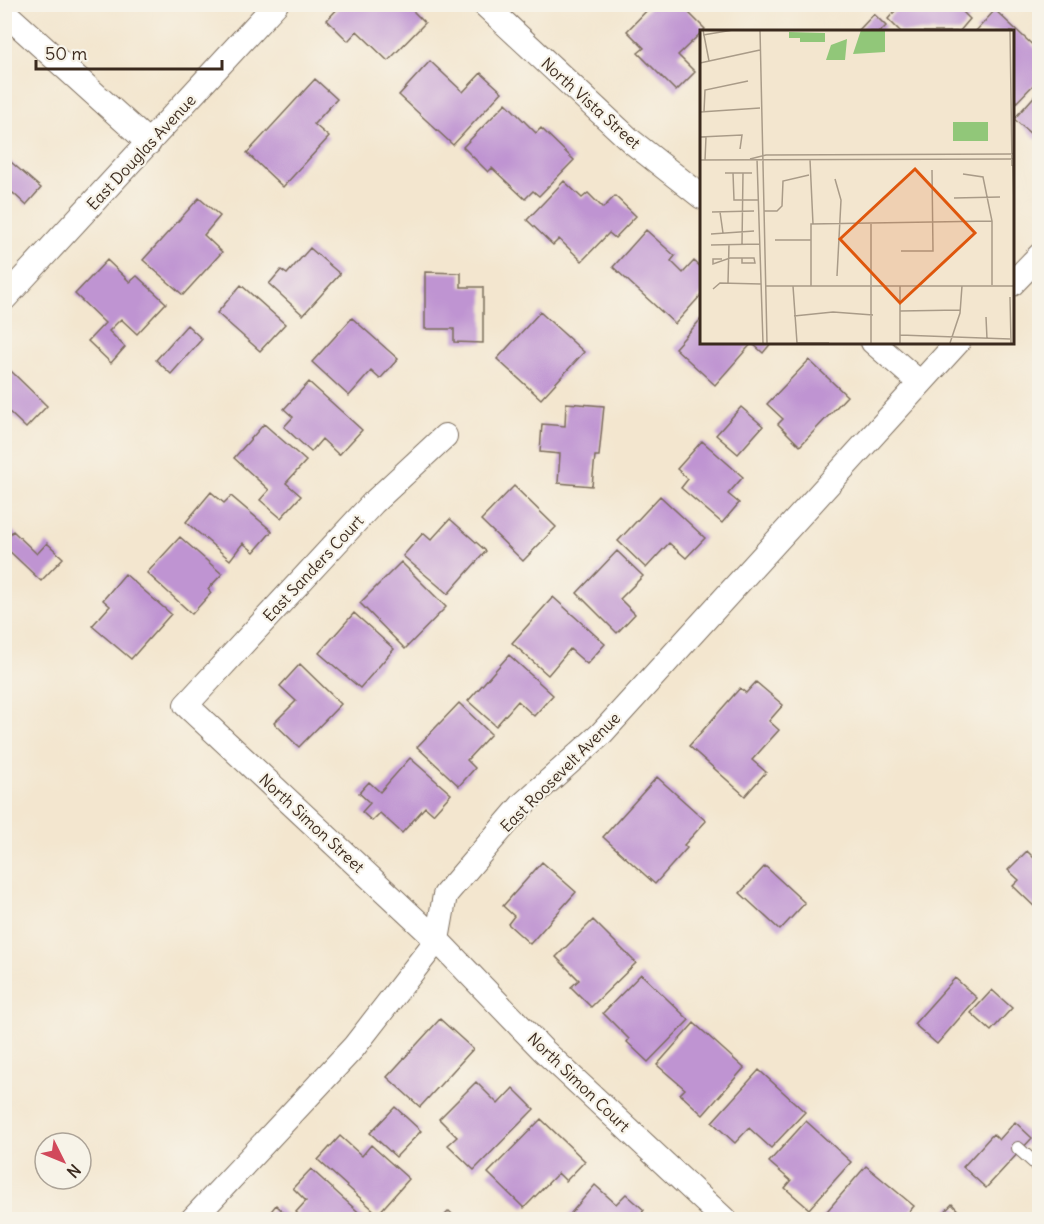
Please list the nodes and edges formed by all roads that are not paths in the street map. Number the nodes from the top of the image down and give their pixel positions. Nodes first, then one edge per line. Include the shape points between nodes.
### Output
1 (276, 4) edge
2 (484, 4) edge
3 (4, 12) edge
4 (149, 143) junction
5 (700, 195) edge
6 (1040, 255) edge
7 (1014, 282) edge
8 (4, 299) edge
9 (875, 344) edge
10 (956, 344) edge
11 (920, 383) junction
12 (446, 436) dead end
13 (186, 705) joint
14 (437, 940) junction
15 (1018, 1148) dead end
16 (1040, 1168) edge
17 (192, 1220) edge
18 (725, 1220) edge

1 - 4 street, East Douglas Avenue
2 - 5 street, North Vista Street via 631,141
3 - 4 street
4 - 8 street, East Douglas Avenue
6 - 7 street
9 - 11 street
10 - 11 street, East Roosevelt Avenue
11 - 14 street, East Roosevelt Avenue via 600,735 522,805 445,895
12 - 13 street, East Sanders Court via 373,503
13 - 14 street, North Simon Street
14 - 17 street, East Roosevelt Avenue via 354,1047
14 - 18 street, North Simon Court via 543,1050
15 - 16 lane

